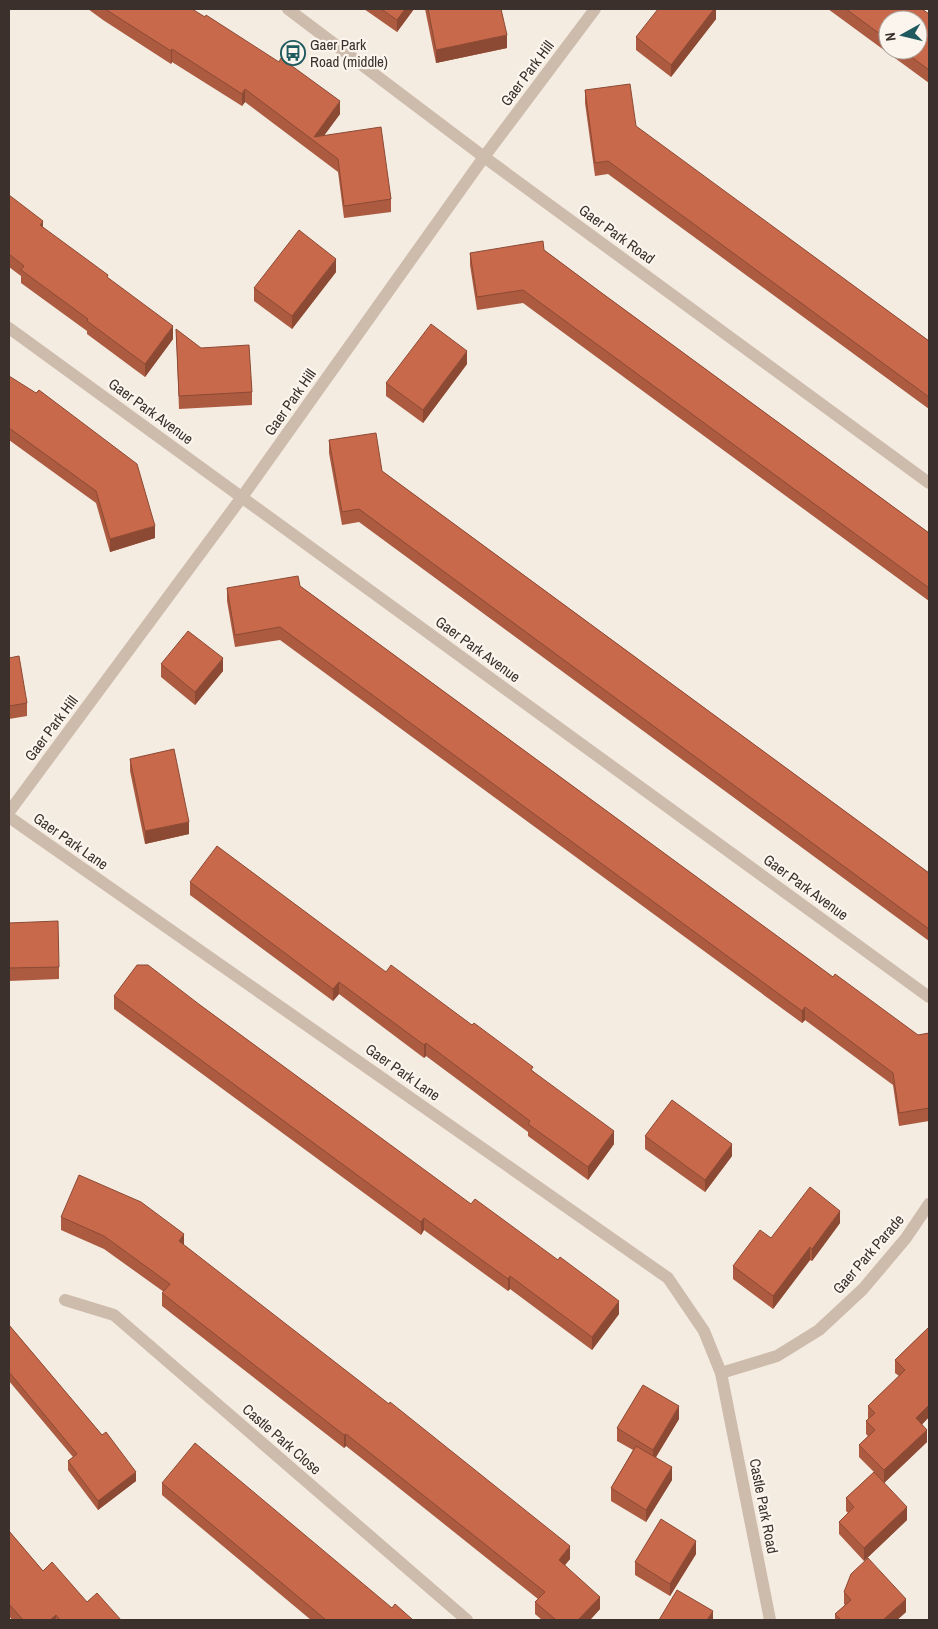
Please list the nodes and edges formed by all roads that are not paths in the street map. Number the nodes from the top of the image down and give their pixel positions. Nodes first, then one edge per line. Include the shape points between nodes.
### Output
1 (288, 9) edge
2 (595, 9) edge
3 (484, 157) junction
4 (9, 328) edge
5 (929, 482) edge
6 (242, 497) junction
7 (9, 812) edge
8 (9, 817) edge
9 (929, 997) edge
10 (929, 1204) edge
11 (65, 1300) dead end
12 (721, 1373) junction
13 (726, 1398) joint
14 (467, 1620) edge
15 (770, 1620) edge

1 - 3 street, Gaer Park Road
2 - 3 street, Gaer Park Hill
3 - 5 street, Gaer Park Road
3 - 6 street, Gaer Park Hill
4 - 6 street, Gaer Park Avenue
6 - 7 street, Gaer Park Hill
6 - 9 street, Gaer Park Avenue
8 - 12 street, Gaer Park Lane via 668,1278 704,1331
10 - 12 street, Gaer Park Parade via 906,1238 863,1289 819,1330 778,1356
11 - 14 street, Castle Park Close via 114,1315
12 - 13 street, Gaer Park Lane
13 - 15 street, Castle Park Road

